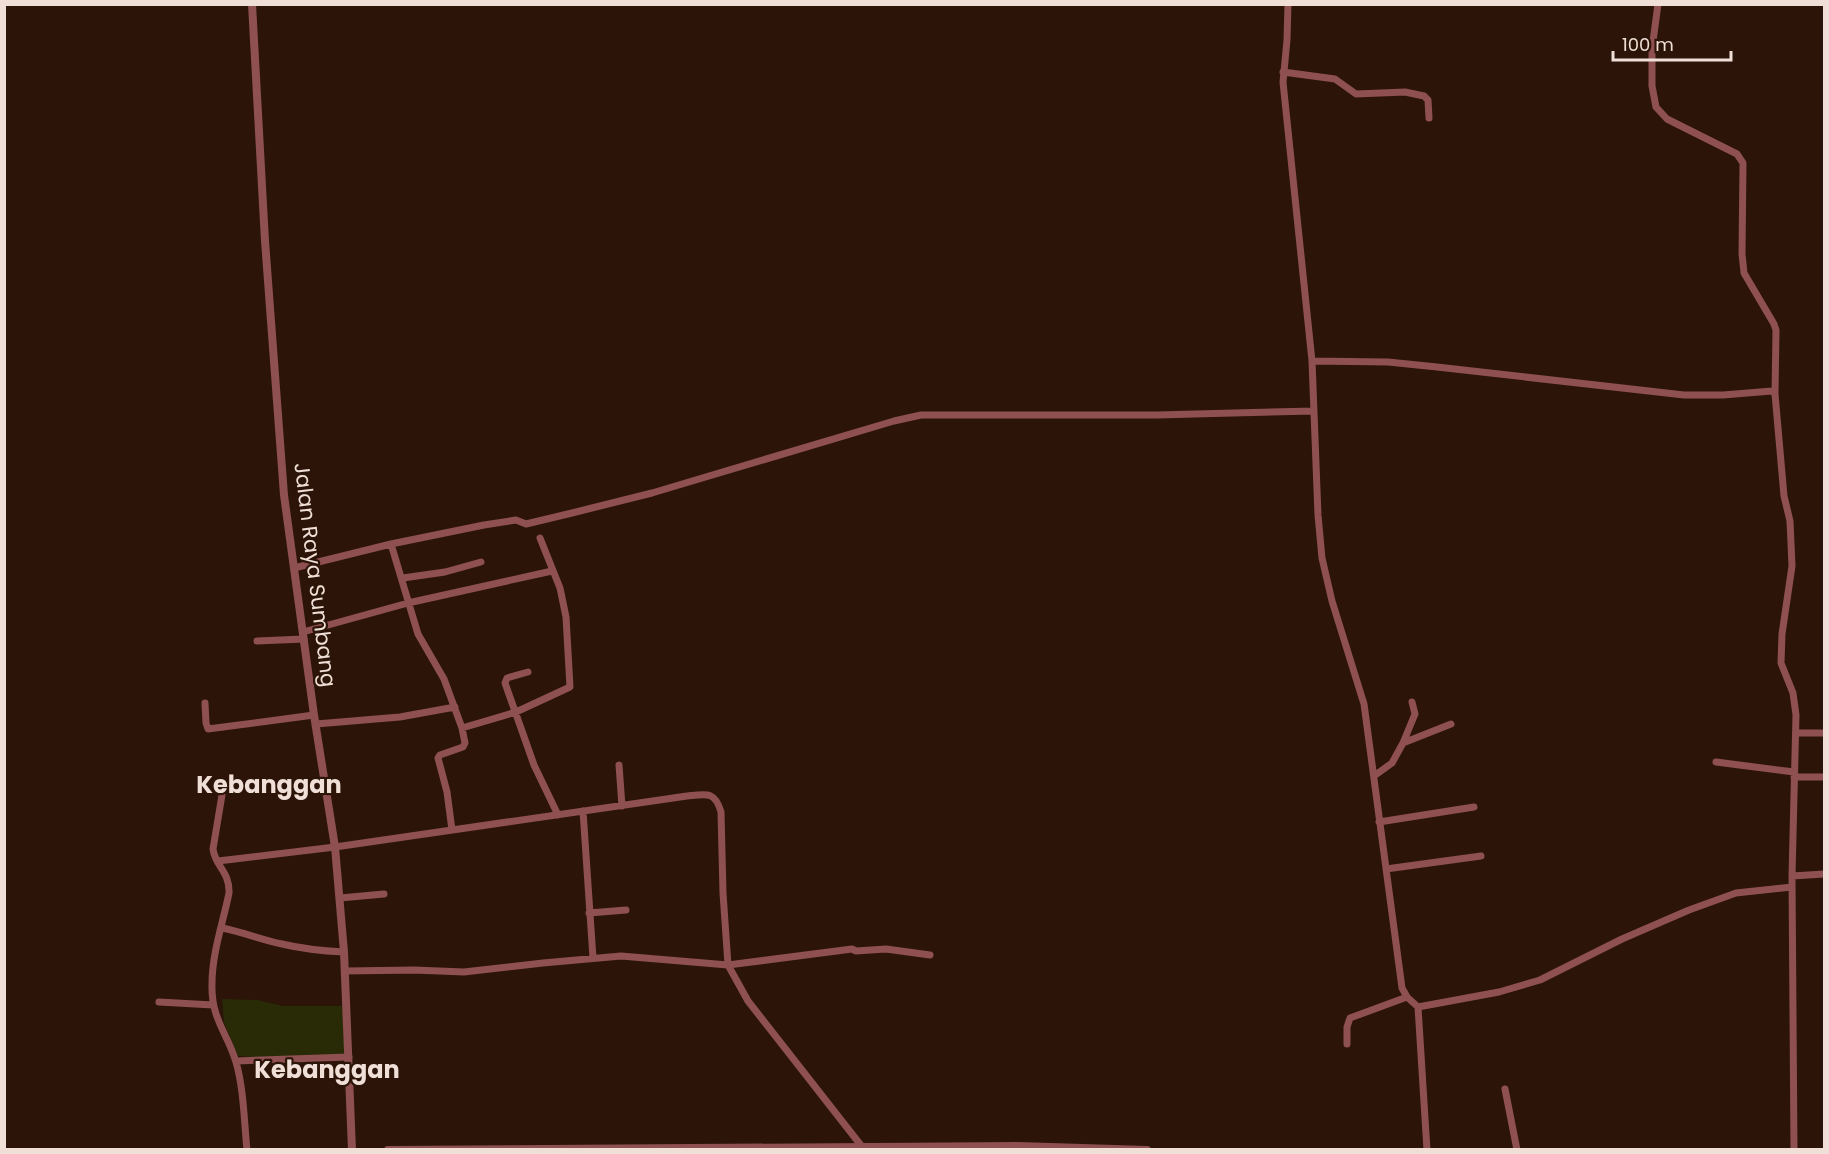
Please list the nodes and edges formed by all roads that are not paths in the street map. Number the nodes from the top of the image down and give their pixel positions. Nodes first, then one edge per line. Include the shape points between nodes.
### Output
1 (252, 4) edge
2 (1288, 4) edge
3 (1658, 4) edge
4 (1283, 72) junction
5 (1429, 118) dead end
6 (1312, 361) junction
7 (1775, 394) junction
8 (1314, 411) junction
9 (540, 538) dead end
10 (392, 544) junction
11 (481, 562) dead end
12 (294, 568) junction
13 (552, 570) junction
14 (402, 578) junction
15 (408, 603) junction
16 (303, 635) junction
17 (256, 641) dead end
18 (528, 672) dead end
19 (1412, 702) dead end
20 (205, 703) dead end
21 (455, 707) junction
22 (516, 712) junction
23 (315, 720) junction
24 (1451, 724) dead end
25 (462, 728) junction
26 (1796, 733) junction
27 (1824, 733) edge
28 (1402, 743) junction
29 (1716, 762) dead end
30 (619, 765) dead end
31 (1794, 774) junction
32 (1374, 776) junction
33 (1824, 777) edge
34 (222, 795) dead end
35 (622, 806) junction
36 (1474, 807) dead end
37 (583, 811) junction
38 (558, 816) junction
39 (1379, 822) junction
40 (452, 830) junction
41 (335, 847) junction
42 (1480, 856) dead end
43 (218, 861) junction
44 (1386, 869) junction
45 (1824, 874) edge
46 (1792, 876) junction
47 (1792, 887) junction
48 (384, 894) dead end
49 (340, 898) junction
50 (626, 910) dead end
51 (590, 913) junction
52 (222, 928) junction
53 (344, 952) junction
54 (930, 955) dead end
55 (593, 958) junction
56 (728, 965) junction
57 (345, 971) junction
58 (1407, 997) junction
59 (159, 1002) dead end
60 (213, 1005) junction
61 (1418, 1007) junction
62 (1347, 1044) dead end
63 (349, 1057) junction
64 (236, 1061) junction
65 (1505, 1089) dead end
66 (863, 1148) junction
67 (247, 1149) edge
68 (351, 1149) edge
69 (388, 1149) edge
70 (1085, 1149) edge
71 (1147, 1149) edge
72 (1427, 1149) edge
73 (1516, 1149) edge
74 (1794, 1149) edge

1 - 12 street, Jalan Raya Sumbang via 276,394
2 - 4 street
3 - 7 street via 1652,49 1656,107 1667,119 1737,154 1743,163 1744,273 1776,330
4 - 5 street via 1335,79 1356,94 1405,92 1424,96 1428,100
4 - 6 street
6 - 7 street via 1388,362 1684,395 1772,391
6 - 8 street
7 - 26 street via 1792,566 1781,663 1795,704
8 - 10 street via 930,414 894,421 641,496 526,524 516,520
8 - 32 street via 1322,558 1364,704
9 - 13 street
10 - 12 street
10 - 14 street
11 - 14 street
12 - 16 street, Jalan Raya Sumbang
13 - 15 street
13 - 22 street via 566,617 570,687
14 - 15 street
15 - 16 street
15 - 21 street via 417,634 444,679
16 - 17 street
16 - 23 street, Jalan Raya Sumbang
18 - 22 street via 506,680
19 - 28 street via 1415,714
20 - 23 street via 208,729
21 - 23 street via 400,717
21 - 25 street
22 - 25 street
22 - 38 street via 534,765
23 - 41 street, Jalan Raya Sumbang
24 - 28 street
25 - 40 street via 463,747 438,758
26 - 27 street
26 - 31 street
28 - 32 street via 1392,763
29 - 31 street
30 - 35 street
31 - 33 street
31 - 46 street
32 - 39 street
34 - 43 street via 213,849
35 - 37 street
35 - 56 street via 705,795 718,800 722,812
36 - 39 street
37 - 38 street
37 - 51 street
38 - 40 street
39 - 44 street
40 - 41 street
41 - 43 street
41 - 49 street, Jalan Raya Sumbang
42 - 44 street
43 - 52 street via 230,882
44 - 58 street via 1400,978
45 - 46 street
46 - 47 street
47 - 61 street via 1736,893 1689,910 1540,980
47 - 74 street
48 - 49 street
49 - 53 street, Jalan Raya Sumbang
50 - 51 street
51 - 55 street
52 - 53 street via 281,944
52 - 60 street via 213,962
53 - 57 street, Jalan Raya Sumbang
54 - 56 street via 852,949
55 - 56 street via 621,956
55 - 57 street via 464,972
56 - 66 street via 748,1001
57 - 63 street, Jalan Raya Sumbang
58 - 61 street
58 - 62 street via 1350,1018
59 - 60 street
60 - 64 street
61 - 72 street
63 - 64 street
63 - 68 street, Jalan Raya Sumbang
64 - 67 street
65 - 73 street
66 - 69 street
66 - 70 street
70 - 71 street

